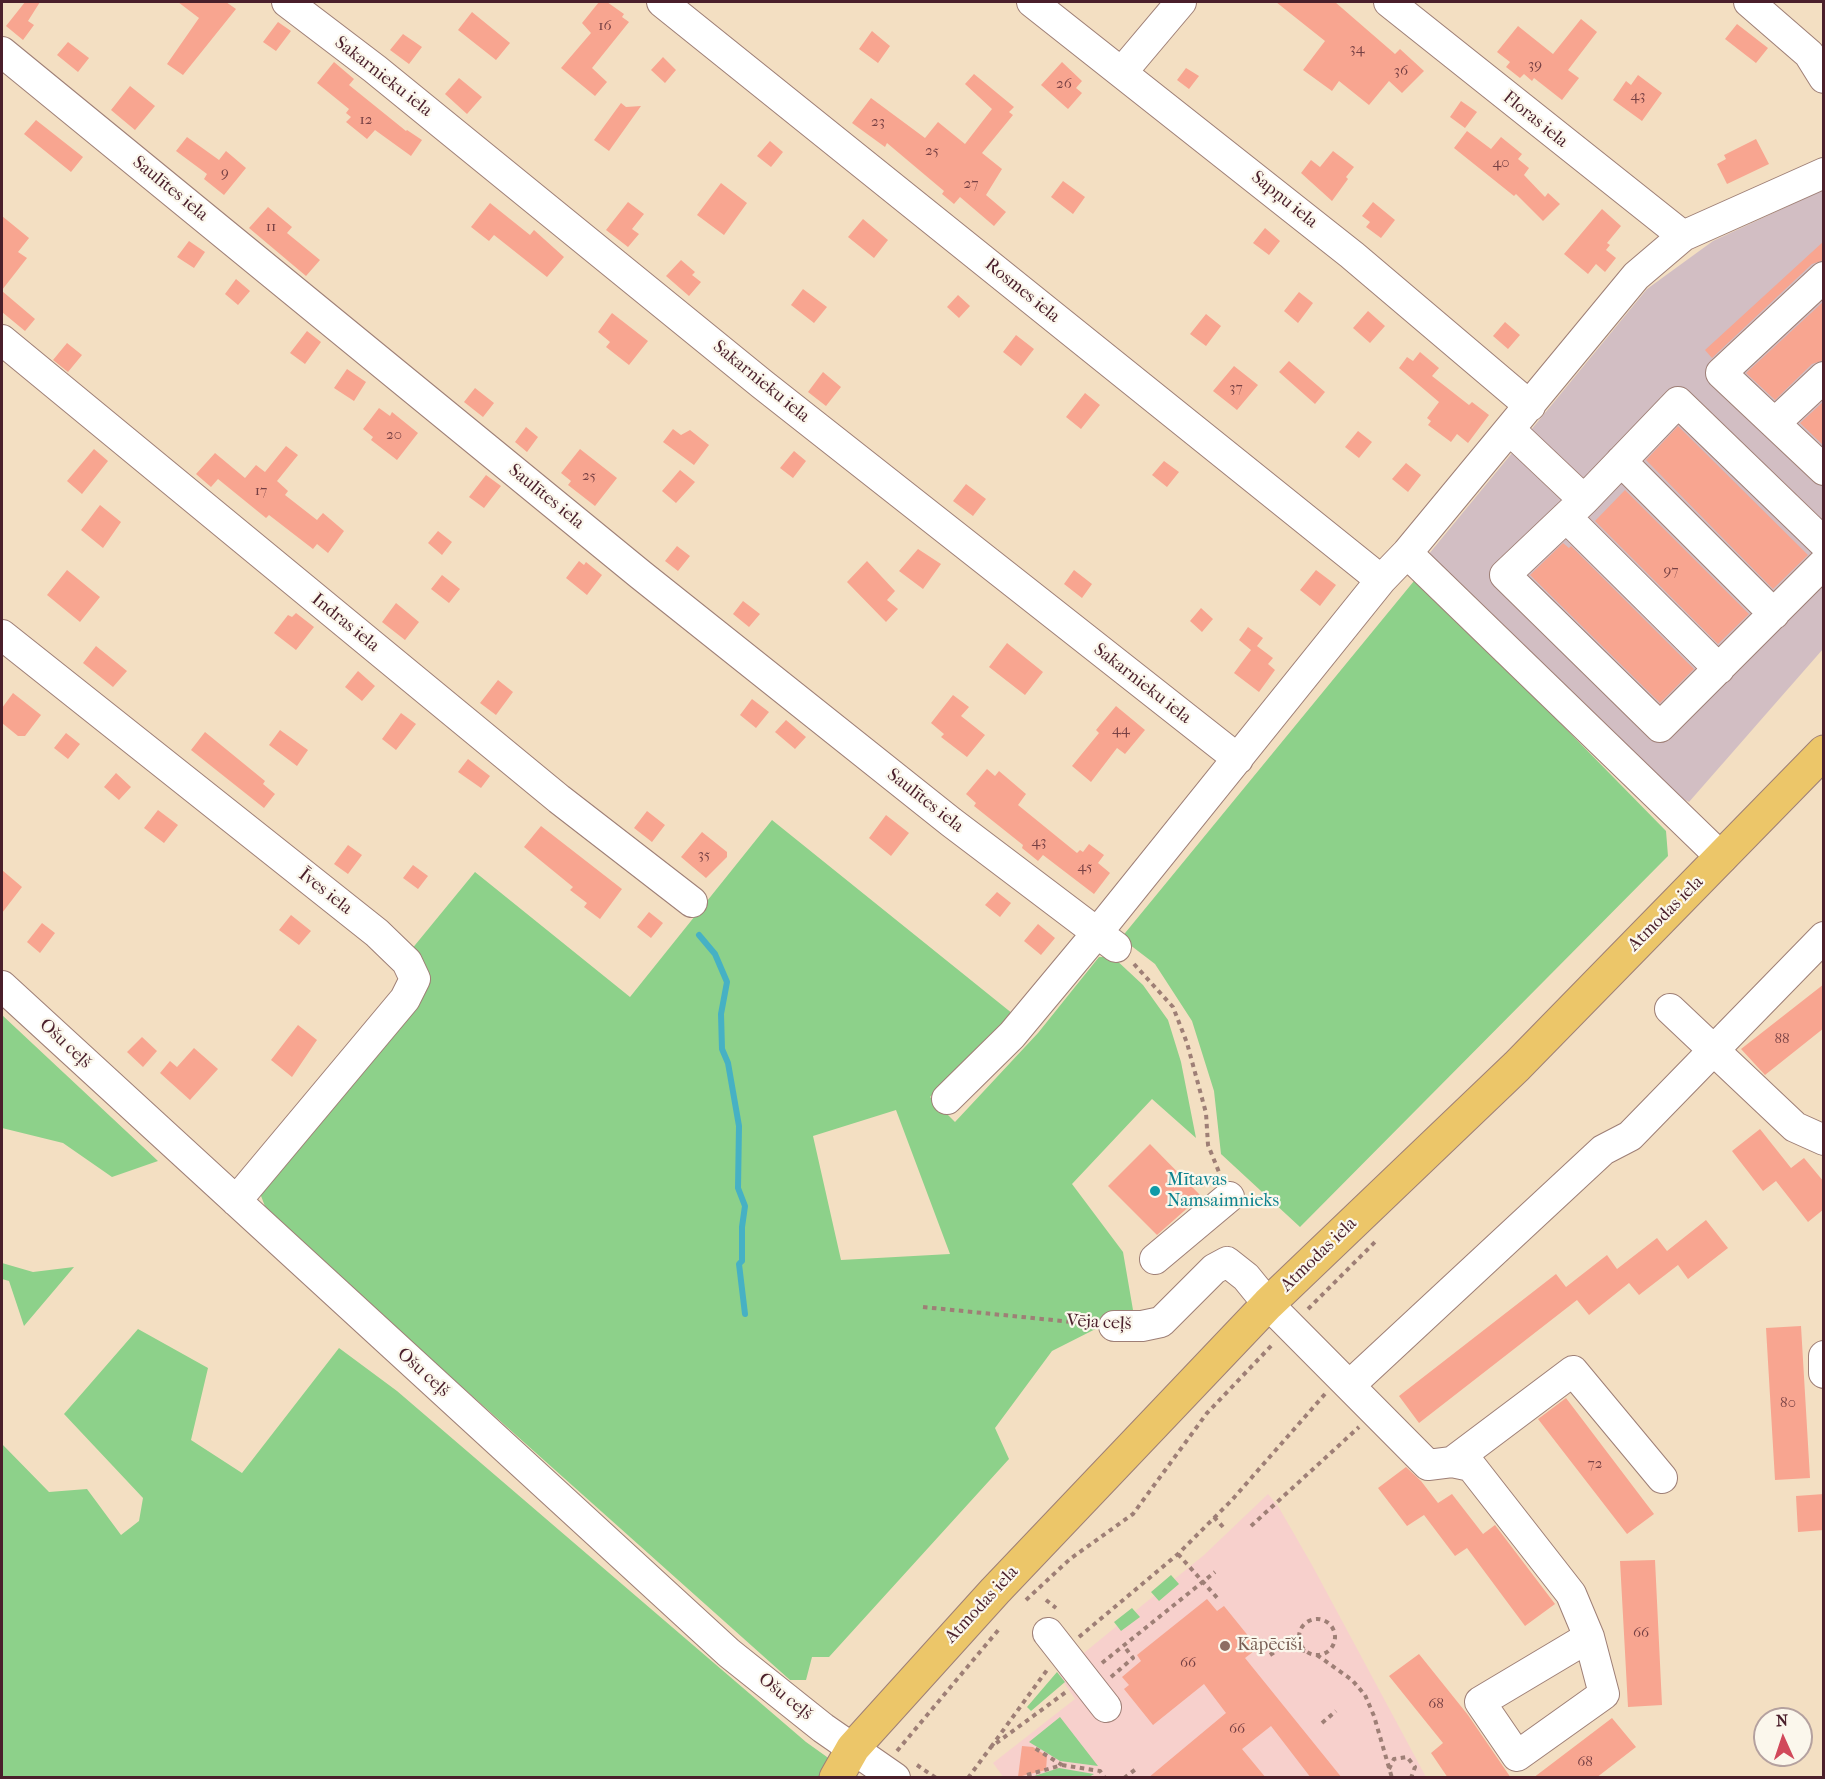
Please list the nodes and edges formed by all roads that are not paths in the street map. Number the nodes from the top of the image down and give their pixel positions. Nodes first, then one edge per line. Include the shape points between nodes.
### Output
1 (287, 2) edge
2 (662, 2) edge
3 (1032, 2) edge
4 (1181, 2) edge
5 (1389, 2) edge
6 (1749, 2) edge
7 (2, 52) edge
8 (1122, 72) junction
9 (1824, 78) edge
10 (1824, 173) edge
11 (1683, 236) junction
12 (1824, 278) edge
13 (2, 340) edge
14 (1824, 377) edge
15 (1530, 406) junction
16 (1775, 423) junction
17 (1510, 430) junction
18 (1621, 461) junction
19 (1824, 470) edge
20 (1575, 509) junction
21 (1824, 543) edge
22 (1407, 553) junction
23 (1824, 563) edge
24 (1381, 580) junction
25 (1774, 614) junction
26 (2, 635) edge
27 (1719, 669) junction
28 (1824, 752) edge
29 (1238, 759) junction
30 (1722, 858) junction
31 (692, 902) dead end
32 (1824, 937) edge
33 (1107, 940) junction
34 (2, 986) edge
35 (1670, 1010) dead end
36 (1712, 1049) junction
37 (947, 1099) dead end
38 (1824, 1140) edge
39 (1229, 1197) road end
40 (236, 1201) junction
41 (1155, 1259) dead end
42 (1280, 1315) junction
43 (1114, 1326) road end
44 (1824, 1356) edge
45 (1824, 1373) edge
46 (1348, 1382) junction
47 (1452, 1462) junction
48 (1662, 1478) dead end
49 (1588, 1637) junction
50 (1055, 1642) road end
51 (1106, 1707) dead end
52 (853, 1748) junction
53 (889, 1773) edge
54 (836, 1778) edge

1 - 29 street, Sakarnieku iela
2 - 24 street, Rosmes iela
3 - 8 street, Sapņu iela
4 - 8 street
5 - 11 street, Floras iela
6 - 9 street via 1809,54
7 - 33 street, Saulītes iela via 650,582 951,822
8 - 15 street, Sapņu iela via 1352,255
10 - 11 street
11 - 15 street via 1636,276
12 - 16 street via 1722,373
13 - 31 street, Indras iela via 559,799
14 - 16 street
15 - 17 street
16 - 19 street
17 - 20 street
17 - 22 street
18 - 20 street
18 - 21 street via 1678,402
18 - 25 street
20 - 27 street
20 - 27 street via 1505,575 1660,727
22 - 24 street
22 - 30 street
23 - 25 street
24 - 29 street
25 - 27 street
26 - 40 street, Īves iela via 377,933 407,962 415,980 405,999
28 - 30 main road, Atmodas iela
29 - 33 street
30 - 42 main road, Atmodas iela
32 - 36 street
33 - 37 street
34 - 40 street, Ošu ceļš
35 - 36 street
36 - 38 street via 1795,1127
36 - 46 street via 1630,1136 1603,1150
39 - 41 street
40 - 52 street, Ošu ceļš via 729,1653
42 - 43 street, Vēja ceļš via 1227,1262 1214,1269 1161,1322
42 - 46 street
42 - 52 main road, Atmodas iela via 995,1591
44 - 45 street
46 - 47 street via 1428,1465
47 - 48 street via 1573,1371
47 - 49 street via 1471,1466 1571,1594
49 - 49 street via 1480,1702 1517,1756 1604,1694
50 - 51 street
52 - 53 street, Ošu ceļš
52 - 54 main road, Atmodas iela

